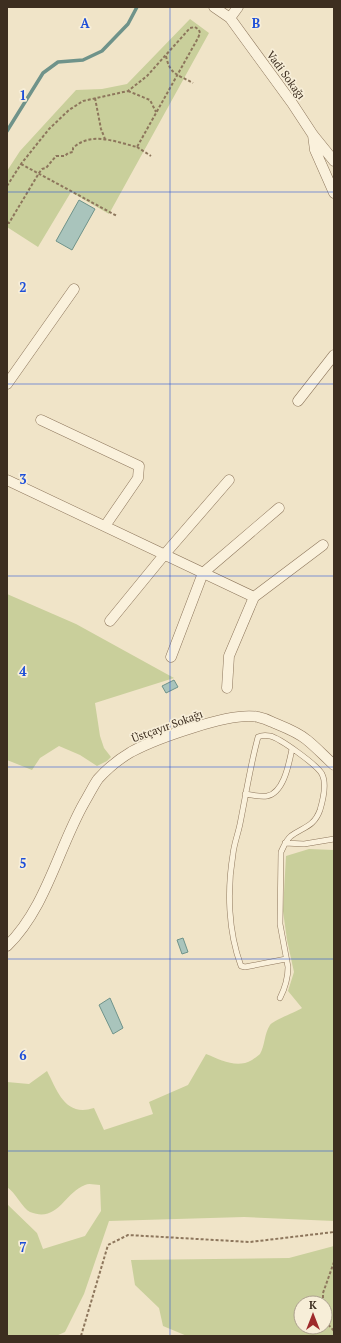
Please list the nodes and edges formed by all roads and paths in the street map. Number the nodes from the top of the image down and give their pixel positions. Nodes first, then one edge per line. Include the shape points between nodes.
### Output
1 (214, 7) edge
2 (238, 7) edge
3 (230, 18) junction
4 (166, 56) junction
5 (177, 74) junction
6 (193, 83) dead end
7 (128, 91) junction
8 (95, 98) junction
9 (156, 112) junction
10 (313, 135) junction
11 (105, 139) junction
12 (137, 148) junction
13 (152, 156) dead end
14 (334, 160) edge
15 (21, 164) junction
16 (39, 173) junction
17 (7, 186) edge
18 (334, 193) edge
19 (117, 216) dead end
20 (7, 222) edge
21 (74, 289) dead end
22 (334, 355) edge
23 (7, 384) edge
24 (298, 402) dead end
25 (41, 420) dead end
26 (7, 480) edge
27 (229, 480) dead end
28 (279, 508) dead end
29 (105, 526) junction
30 (323, 545) dead end
31 (164, 555) junction
32 (203, 573) junction
33 (254, 597) junction
34 (110, 621) dead end
35 (171, 657) dead end
36 (227, 688) dead end
37 (292, 749) junction
38 (334, 765) edge
39 (245, 794) junction
40 (334, 839) edge
41 (285, 843) junction
42 (7, 946) edge
43 (286, 959) junction
44 (280, 998) dead end
45 (334, 1232) edge
46 (334, 1262) edge
47 (323, 1295) edge
48 (81, 1336) edge

1 - 3 street, Vadi Sokağı
2 - 3 street
3 - 10 street, Vadi Sokağı
4 - 5 path via 168,68
4 - 5 path via 190,28 195,27 199,30 198,38
4 - 7 path
5 - 6 path
5 - 9 path
7 - 8 path
7 - 9 path via 150,100
8 - 11 path
8 - 15 path via 83,101 70,110 49,129
9 - 12 path
10 - 14 street, Vadi Sokağı
10 - 18 street via 316,150
11 - 12 path
11 - 16 path via 86,140 73,148 73,152 65,156 56,156
12 - 13 path
15 - 16 path
15 - 17 path
16 - 19 path
16 - 20 path via 9,223
21 - 23 street
22 - 24 street
25 - 29 street via 139,466 138,478
26 - 29 street
27 - 31 street
28 - 32 street
29 - 31 street
30 - 33 street
31 - 32 street
31 - 34 street
32 - 33 street
32 - 35 street
33 - 36 street via 229,656
37 - 39 lane via 282,783 275,793 267,796
37 - 39 lane via 272,736 258,737
37 - 41 lane via 314,765 322,774 324,784 322,804 316,819
38 - 42 street, Üstçayır Sokağı via 306,739 283,726 258,717 235,717 206,724 131,752 98,780 77,816 32,914
39 - 43 lane via 231,871 234,942 241,966
40 - 41 lane via 304,844
41 - 43 lane via 281,852 280,924
43 - 44 lane via 287,982
45 - 48 path via 250,1242 128,1235 108,1245
46 - 47 path

